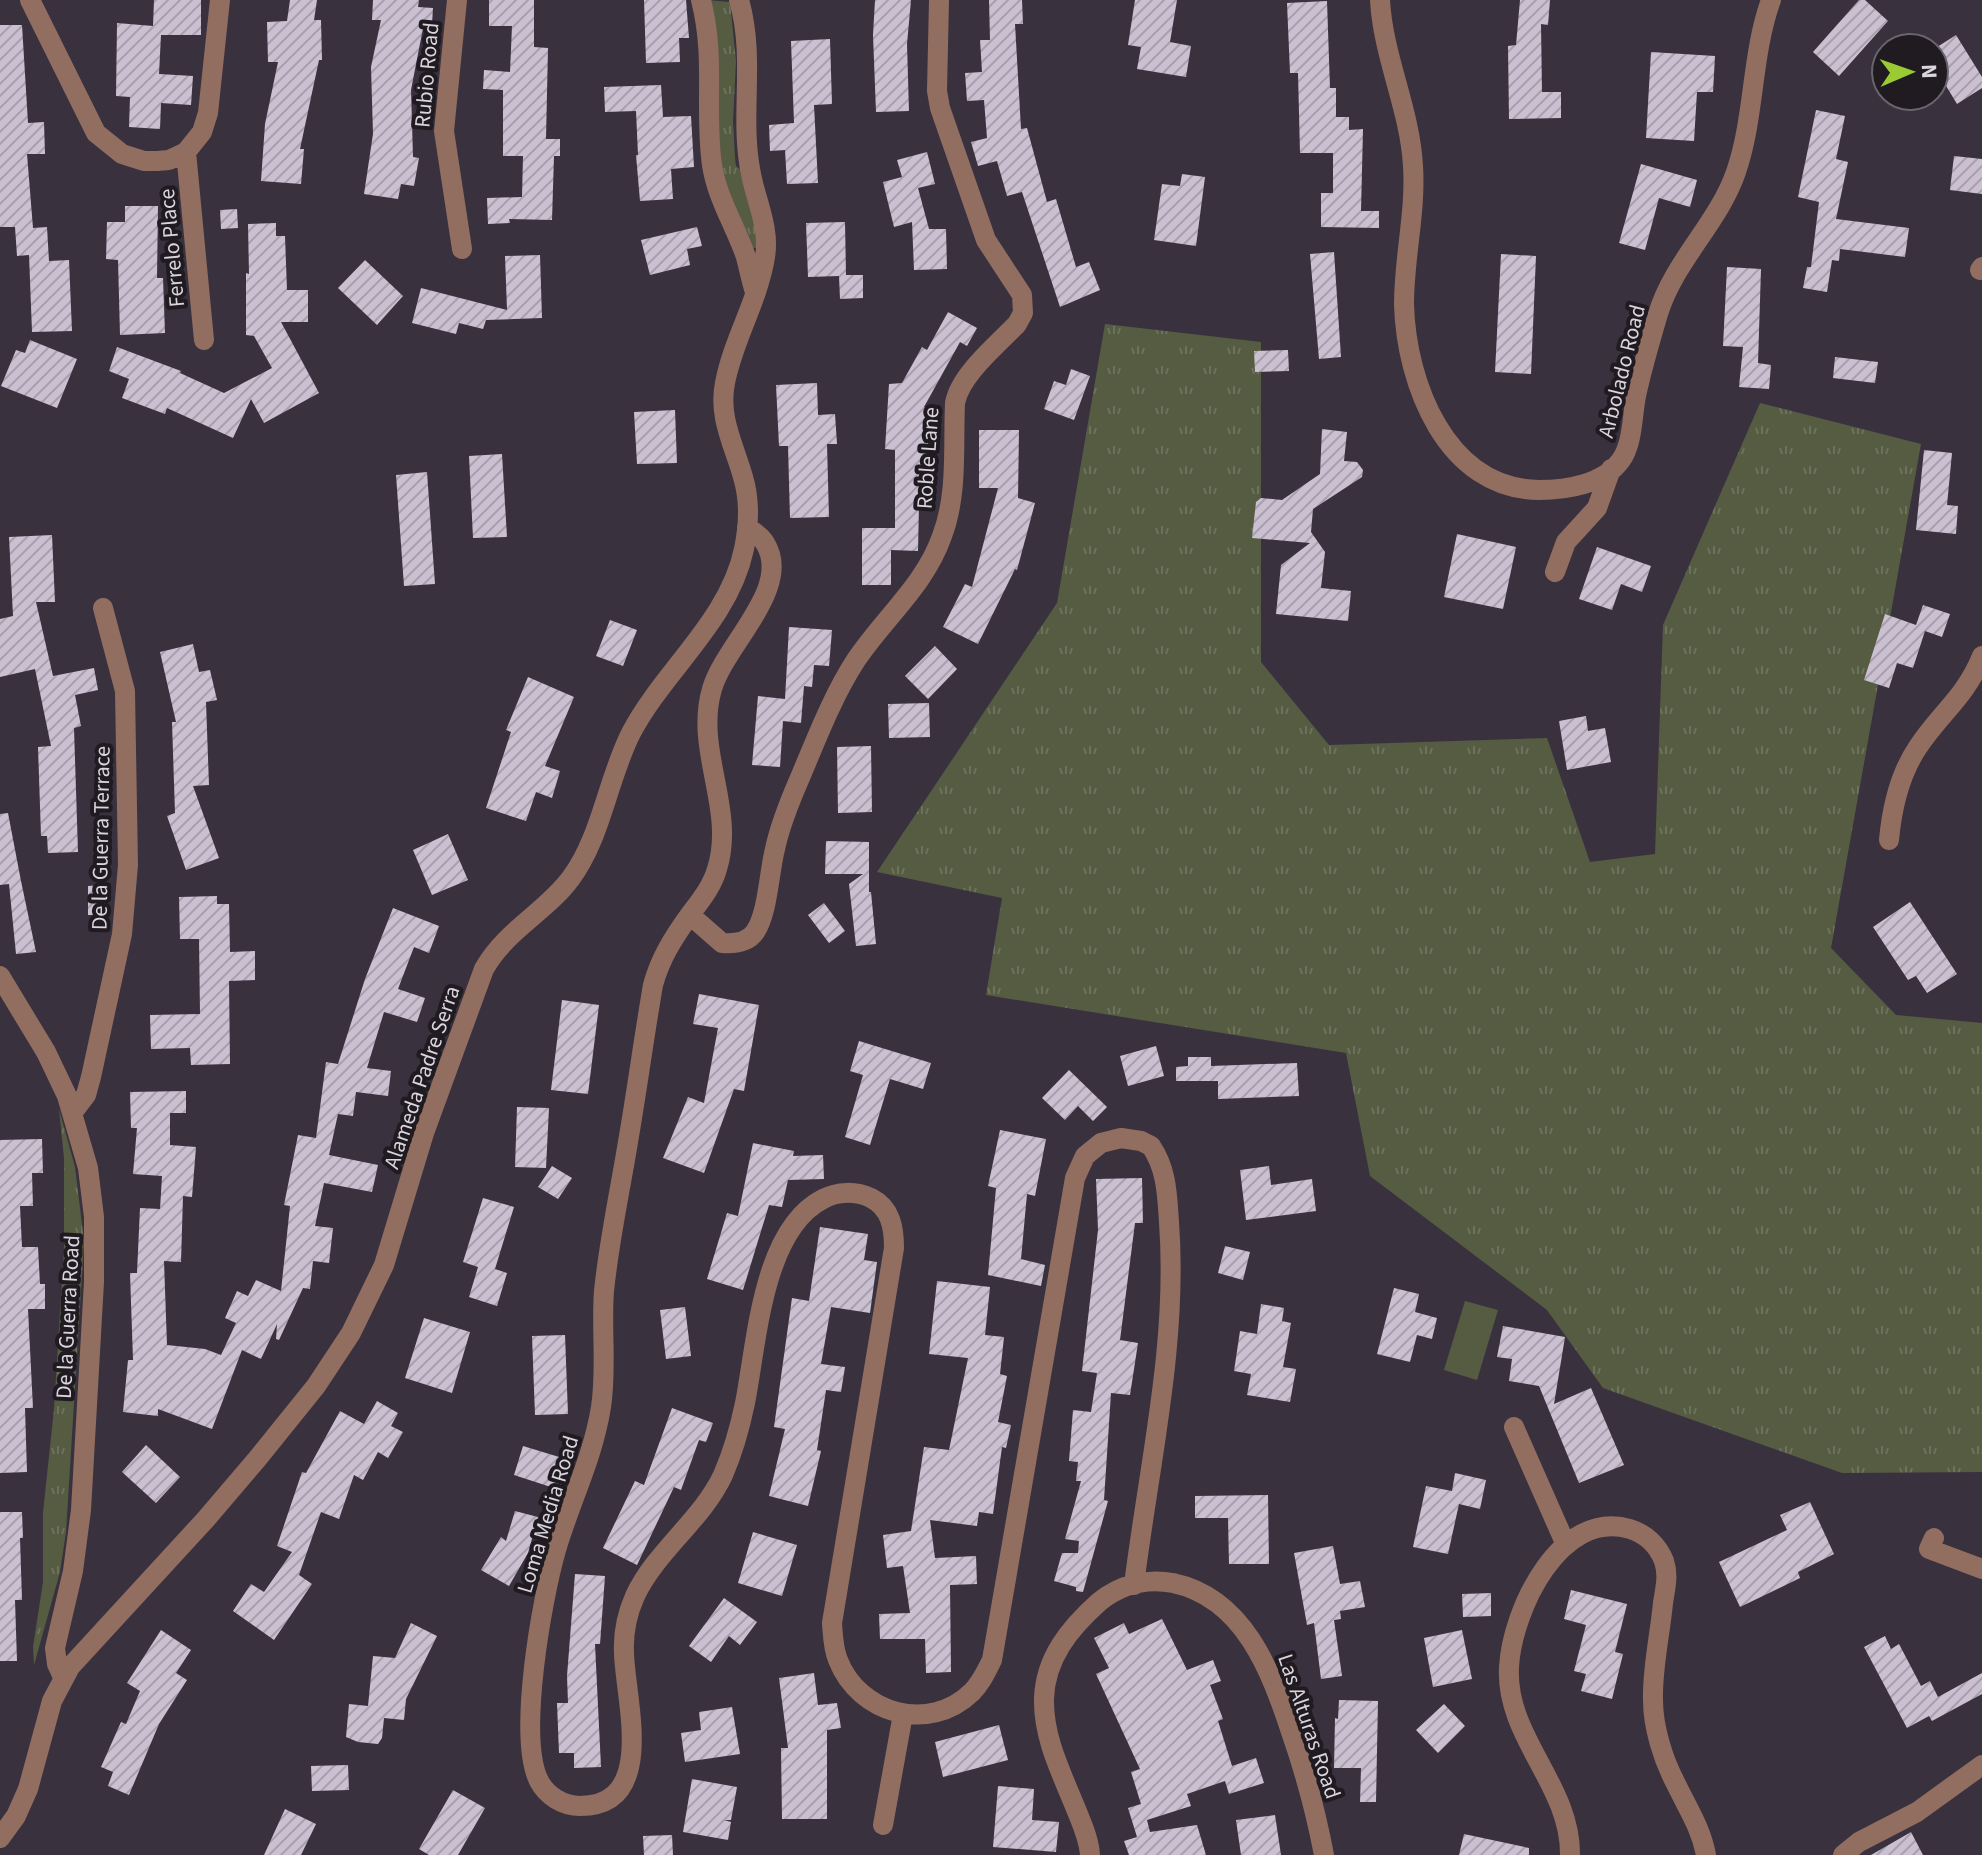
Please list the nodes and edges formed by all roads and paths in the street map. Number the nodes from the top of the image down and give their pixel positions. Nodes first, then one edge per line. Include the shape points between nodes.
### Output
1 (30, 0) edge
2 (220, 0) edge
3 (457, 0) edge
4 (701, 0) edge
5 (739, 0) edge
6 (939, 0) edge
7 (1380, 0) edge
8 (1771, 0) edge
9 (186, 152) junction
10 (462, 249) dead end
11 (755, 292) junction
12 (204, 340) dead end
13 (1611, 469) junction
14 (747, 527) junction
15 (1555, 572) dead end
16 (103, 608) dead end
17 (1982, 656) edge
18 (1889, 840) dead end
19 (690, 915) junction
20 (0, 976) edge
21 (73, 1112) junction
22 (1514, 1427) dead end
23 (1934, 1538) dead end
24 (1566, 1545) junction
25 (1982, 1569) edge
26 (1134, 1585) junction
27 (63, 1677) junction
28 (903, 1714) junction
29 (1982, 1765) edge
30 (883, 1825) dead end
31 (0, 1838) edge
32 (1090, 1855) edge
33 (1324, 1855) edge
34 (1570, 1855) edge
35 (1706, 1855) edge
36 (1843, 1855) edge

1 - 9 street via 96,133 112,149 133,158 169,160
2 - 9 street via 208,113 202,132
3 - 10 street, Rubio Road via 444,131
4 - 11 street via 710,54 714,175
5 - 11 street, Alameda Padre Serra via 748,50 749,165 766,240
6 - 19 street, Roble Lane via 937,91 942,118 986,240 1019,289 1023,313 958,391 951,499 942,537 925,573 875,633 835,697 788,806 756,931 744,940 722,943
7 - 13 street, Arbolado Road via 1413,164 1405,324 1411,358 1438,428 1472,467 1519,488 1580,485
8 - 13 street, Arbolado Road via 1737,170 1714,220 1667,291 1636,393 1625,453
9 - 12 street, Ferrelo Place
11 - 14 street, Alameda Padre Serra via 723,393 726,429 747,494
13 - 15 street via 1597,508 1566,542
14 - 19 street, Loma Media Road via 764,541 772,577 757,612 725,658 709,699 708,741 721,806 721,852 710,886
14 - 27 street, Alameda Padre Serra via 727,593 631,733 575,872 498,947 484,969 379,1278 351,1333 293,1400 206,1519
16 - 21 street, De la Guerra Terrace via 125,691 126,888 118,960 94,1068 86,1095
17 - 18 street via 1957,702 1933,726 1906,767
19 - 28 street, Loma Media Road via 665,952 653,985 606,1278 602,1402 592,1454 557,1547 540,1621 533,1759 543,1787 571,1805 605,1800 625,1781 632,1745 624,1640 631,1606 726,1468 780,1249 809,1208 841,1193 877,1201 894,1229 894,1248 832,1623 834,1646 843,1672 860,1693
20 - 21 street, De la Guerra Road via 46,1052
21 - 27 street, De la Guerra Road via 88,1168 95,1240 78,1541 55,1648
22 - 24 street
23 - 25 street via 1929,1549
24 - 34 street via 1545,1568 1522,1610 1509,1668 1520,1726 1559,1799
24 - 35 street via 1587,1530 1624,1527 1645,1536 1664,1562 1667,1584 1653,1701 1664,1754
26 - 28 street via 1166,1372 1172,1265 1162,1166 1151,1146 1121,1138 1092,1149 1075,1178 992,1660 974,1691 953,1706 929,1714
26 - 32 street, Las Alturas Road via 1112,1591 1081,1618 1065,1636 1046,1678 1051,1749 1085,1829
26 - 33 street, Las Alturas Road via 1163,1581 1188,1587 1225,1608 1245,1630 1278,1693
27 - 31 street, Alameda Padre Serra via 28,1789
28 - 30 street
29 - 36 street via 1917,1812

